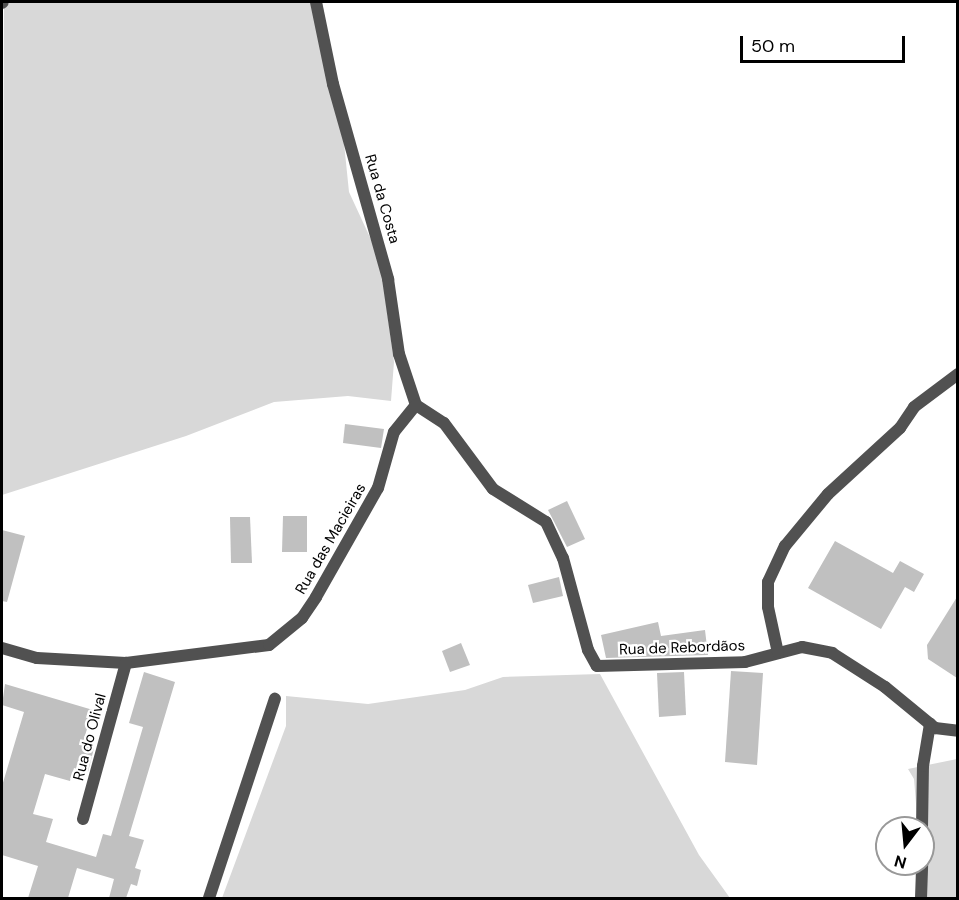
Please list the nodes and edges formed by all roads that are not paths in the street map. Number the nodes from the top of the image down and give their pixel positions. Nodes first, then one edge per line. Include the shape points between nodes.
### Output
1 (316, 2) edge
2 (957, 374) edge
3 (416, 405) junction
4 (2, 648) edge
5 (778, 653) junction
6 (126, 663) junction
7 (275, 699) dead end
8 (930, 724) junction
9 (957, 731) edge
10 (922, 816) edge
11 (83, 819) dead end
12 (921, 876) edge
13 (209, 898) edge
14 (921, 898) edge

1 - 3 street, Rua da Costa via 333,84 388,279 399,354
2 - 5 street via 914,407 900,428 828,494 785,546 768,582 768,607
3 - 5 street, Rua de Rebordãos via 444,423 494,489 546,522 562,558 588,650 597,666 745,662
3 - 6 street, Rua das Macieiras via 394,432 378,488 302,618 269,645
4 - 6 street via 37,658
5 - 8 street, Rua de Rebordãos via 802,647 832,653 885,687
6 - 11 street, Rua do Olival
7 - 13 street
8 - 9 street, Rua de Rebordãos
8 - 10 street via 922,766
12 - 14 street

